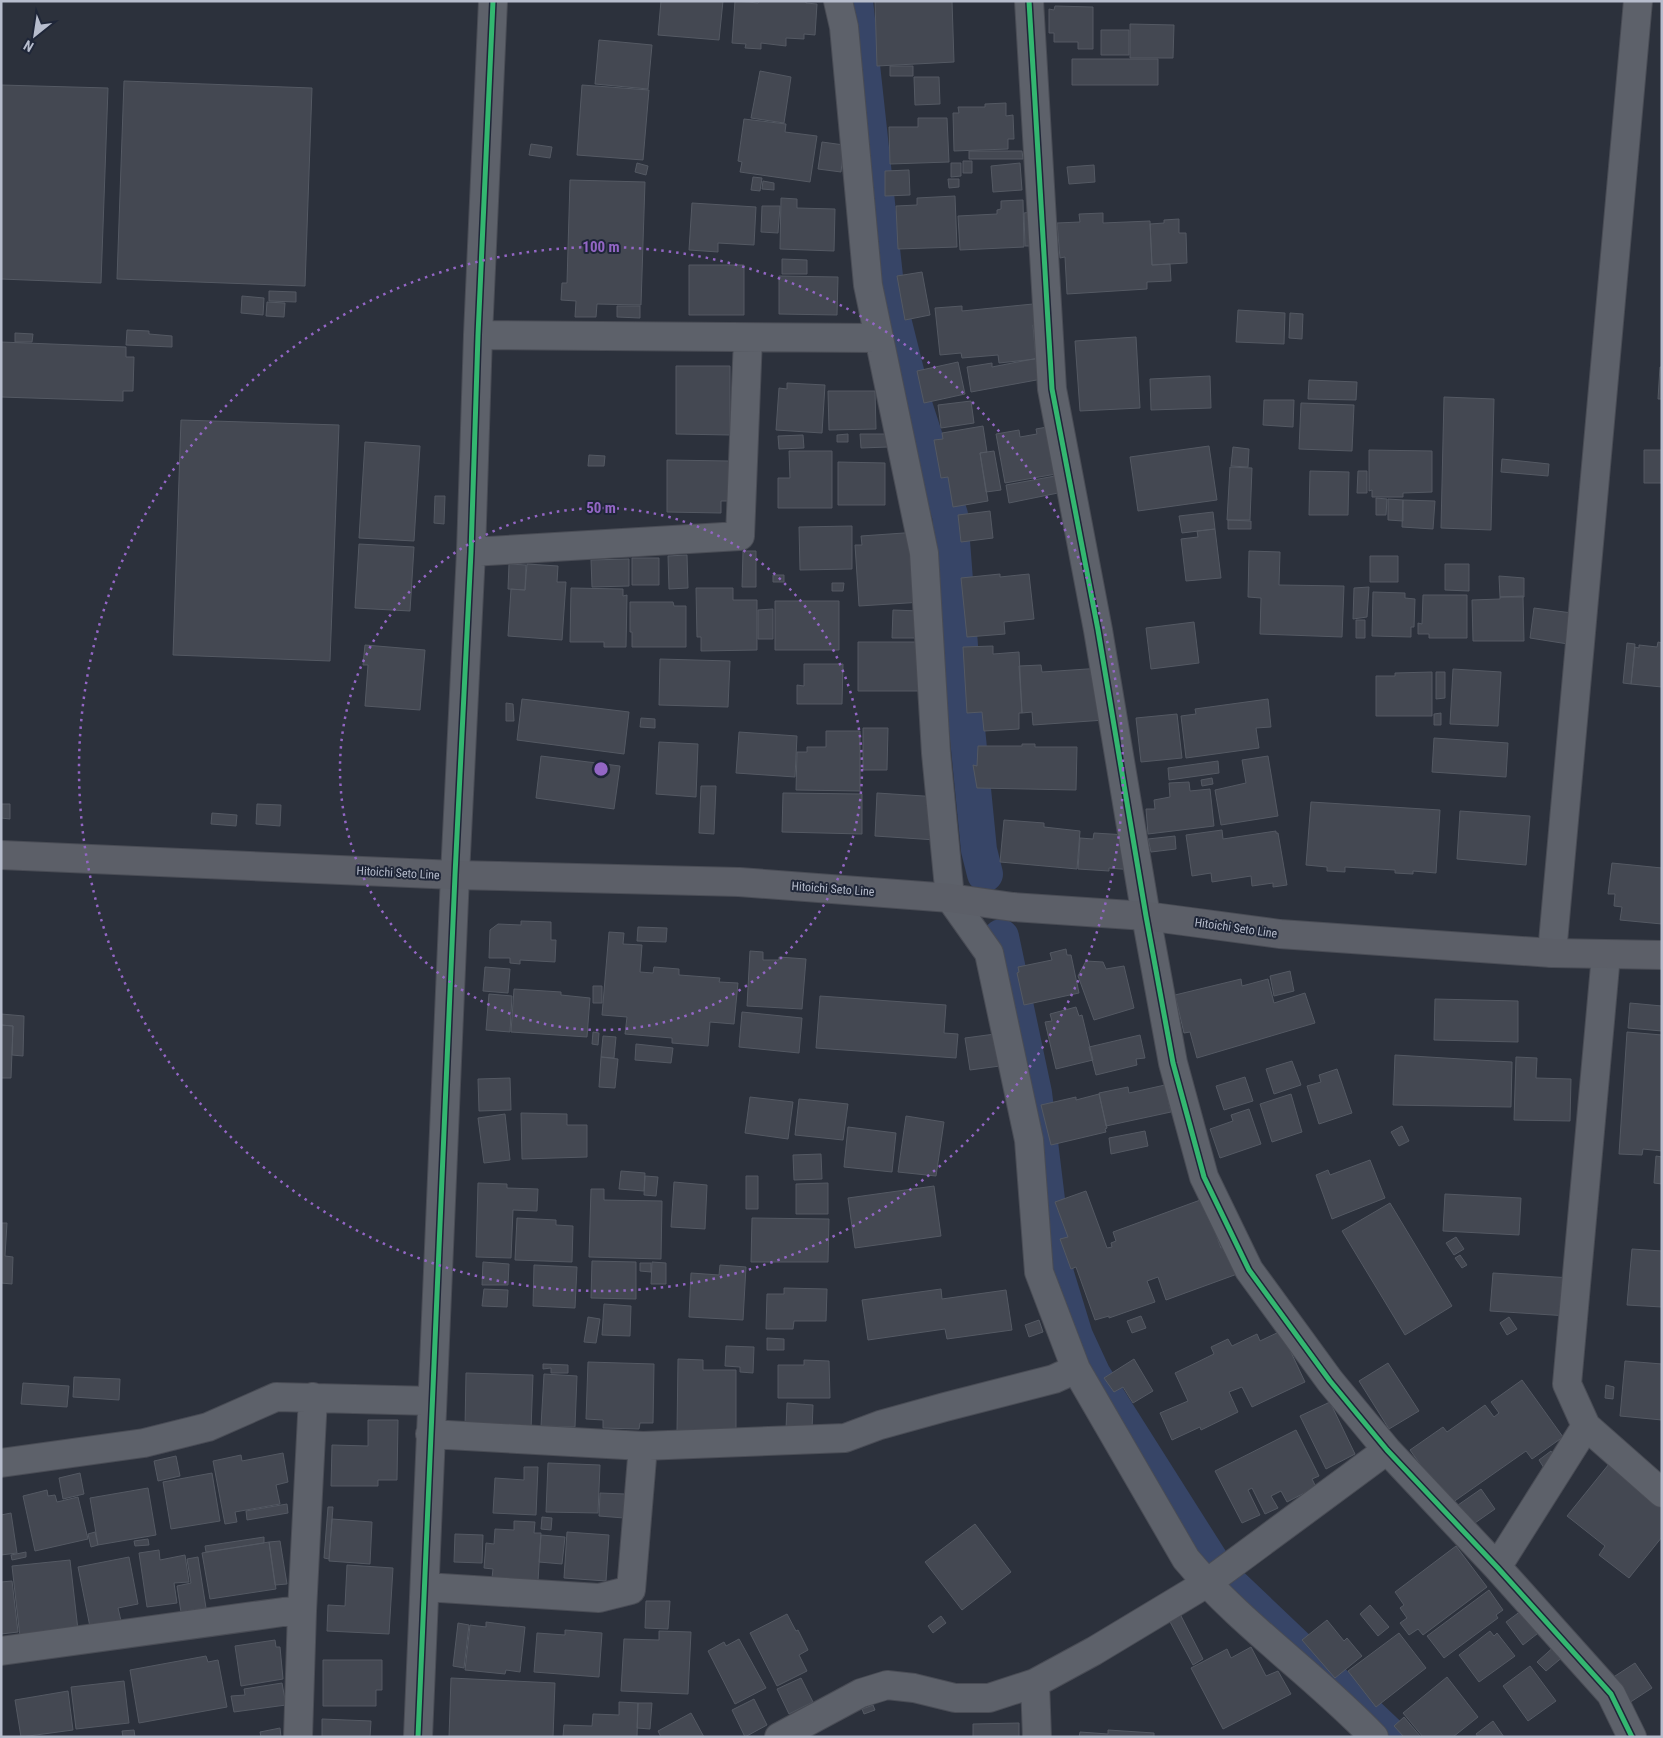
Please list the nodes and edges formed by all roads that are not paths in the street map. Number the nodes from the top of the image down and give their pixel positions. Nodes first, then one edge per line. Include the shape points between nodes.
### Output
1 (493, 1) edge
2 (838, 1) edge
3 (1029, 1) edge
4 (1638, 1) edge
5 (478, 335) junction
6 (748, 338) junction
7 (878, 338) junction
8 (471, 552) junction
9 (1, 855) edge
10 (455, 875) junction
11 (950, 898) junction
12 (1146, 916) junction
13 (1552, 953) junction
14 (1606, 955) junction
15 (1662, 955) edge
16 (1076, 1369) junction
17 (313, 1397) junction
18 (432, 1401) junction
19 (1586, 1426) junction
20 (430, 1434) junction
21 (644, 1446) junction
22 (1388, 1450) junction
23 (1, 1463) edge
24 (1662, 1493) edge
25 (1497, 1567) junction
26 (1206, 1583) junction
27 (426, 1587) junction
28 (302, 1611) junction
29 (1, 1651) edge
30 (1035, 1683) junction
31 (298, 1737) edge
32 (418, 1737) edge
33 (779, 1737) edge
34 (1037, 1737) edge
35 (1374, 1737) edge
36 (1632, 1737) edge

1 - 5 street
2 - 7 street via 844,27 868,285
3 - 12 street via 1052,390 1098,630
4 - 13 street
5 - 6 street
5 - 8 street
6 - 7 street
6 - 8 street via 740,536
7 - 11 street via 924,553 936,753
8 - 10 street
9 - 10 main road, Hitoichi Seto Line
10 - 11 main road, Hitoichi Seto Line via 739,882
10 - 18 street
11 - 12 main road, Hitoichi Seto Line via 1013,907
11 - 16 street via 989,953 1029,1140 1039,1272
12 - 13 main road, Hitoichi Seto Line via 1280,934
12 - 22 street via 1173,1063 1204,1177 1250,1270 1330,1381
13 - 14 main road, Hitoichi Seto Line
14 - 15 main road, Hitoichi Seto Line
14 - 19 street via 1567,1384
16 - 21 street via 1054,1379 880,1425 845,1438
16 - 26 street via 1186,1559
17 - 18 street
17 - 23 street via 276,1397 208,1427 144,1443
17 - 28 street
18 - 20 street
19 - 24 street
19 - 25 street
20 - 21 street
20 - 27 street
21 - 27 street via 632,1590 600,1598
22 - 25 street
22 - 26 street
25 - 36 street via 1611,1694
26 - 30 street
26 - 35 street via 1260,1635 1353,1714
27 - 32 street
28 - 29 street
28 - 31 street
30 - 33 street via 989,1698 955,1698 887,1685 861,1693
30 - 34 street

